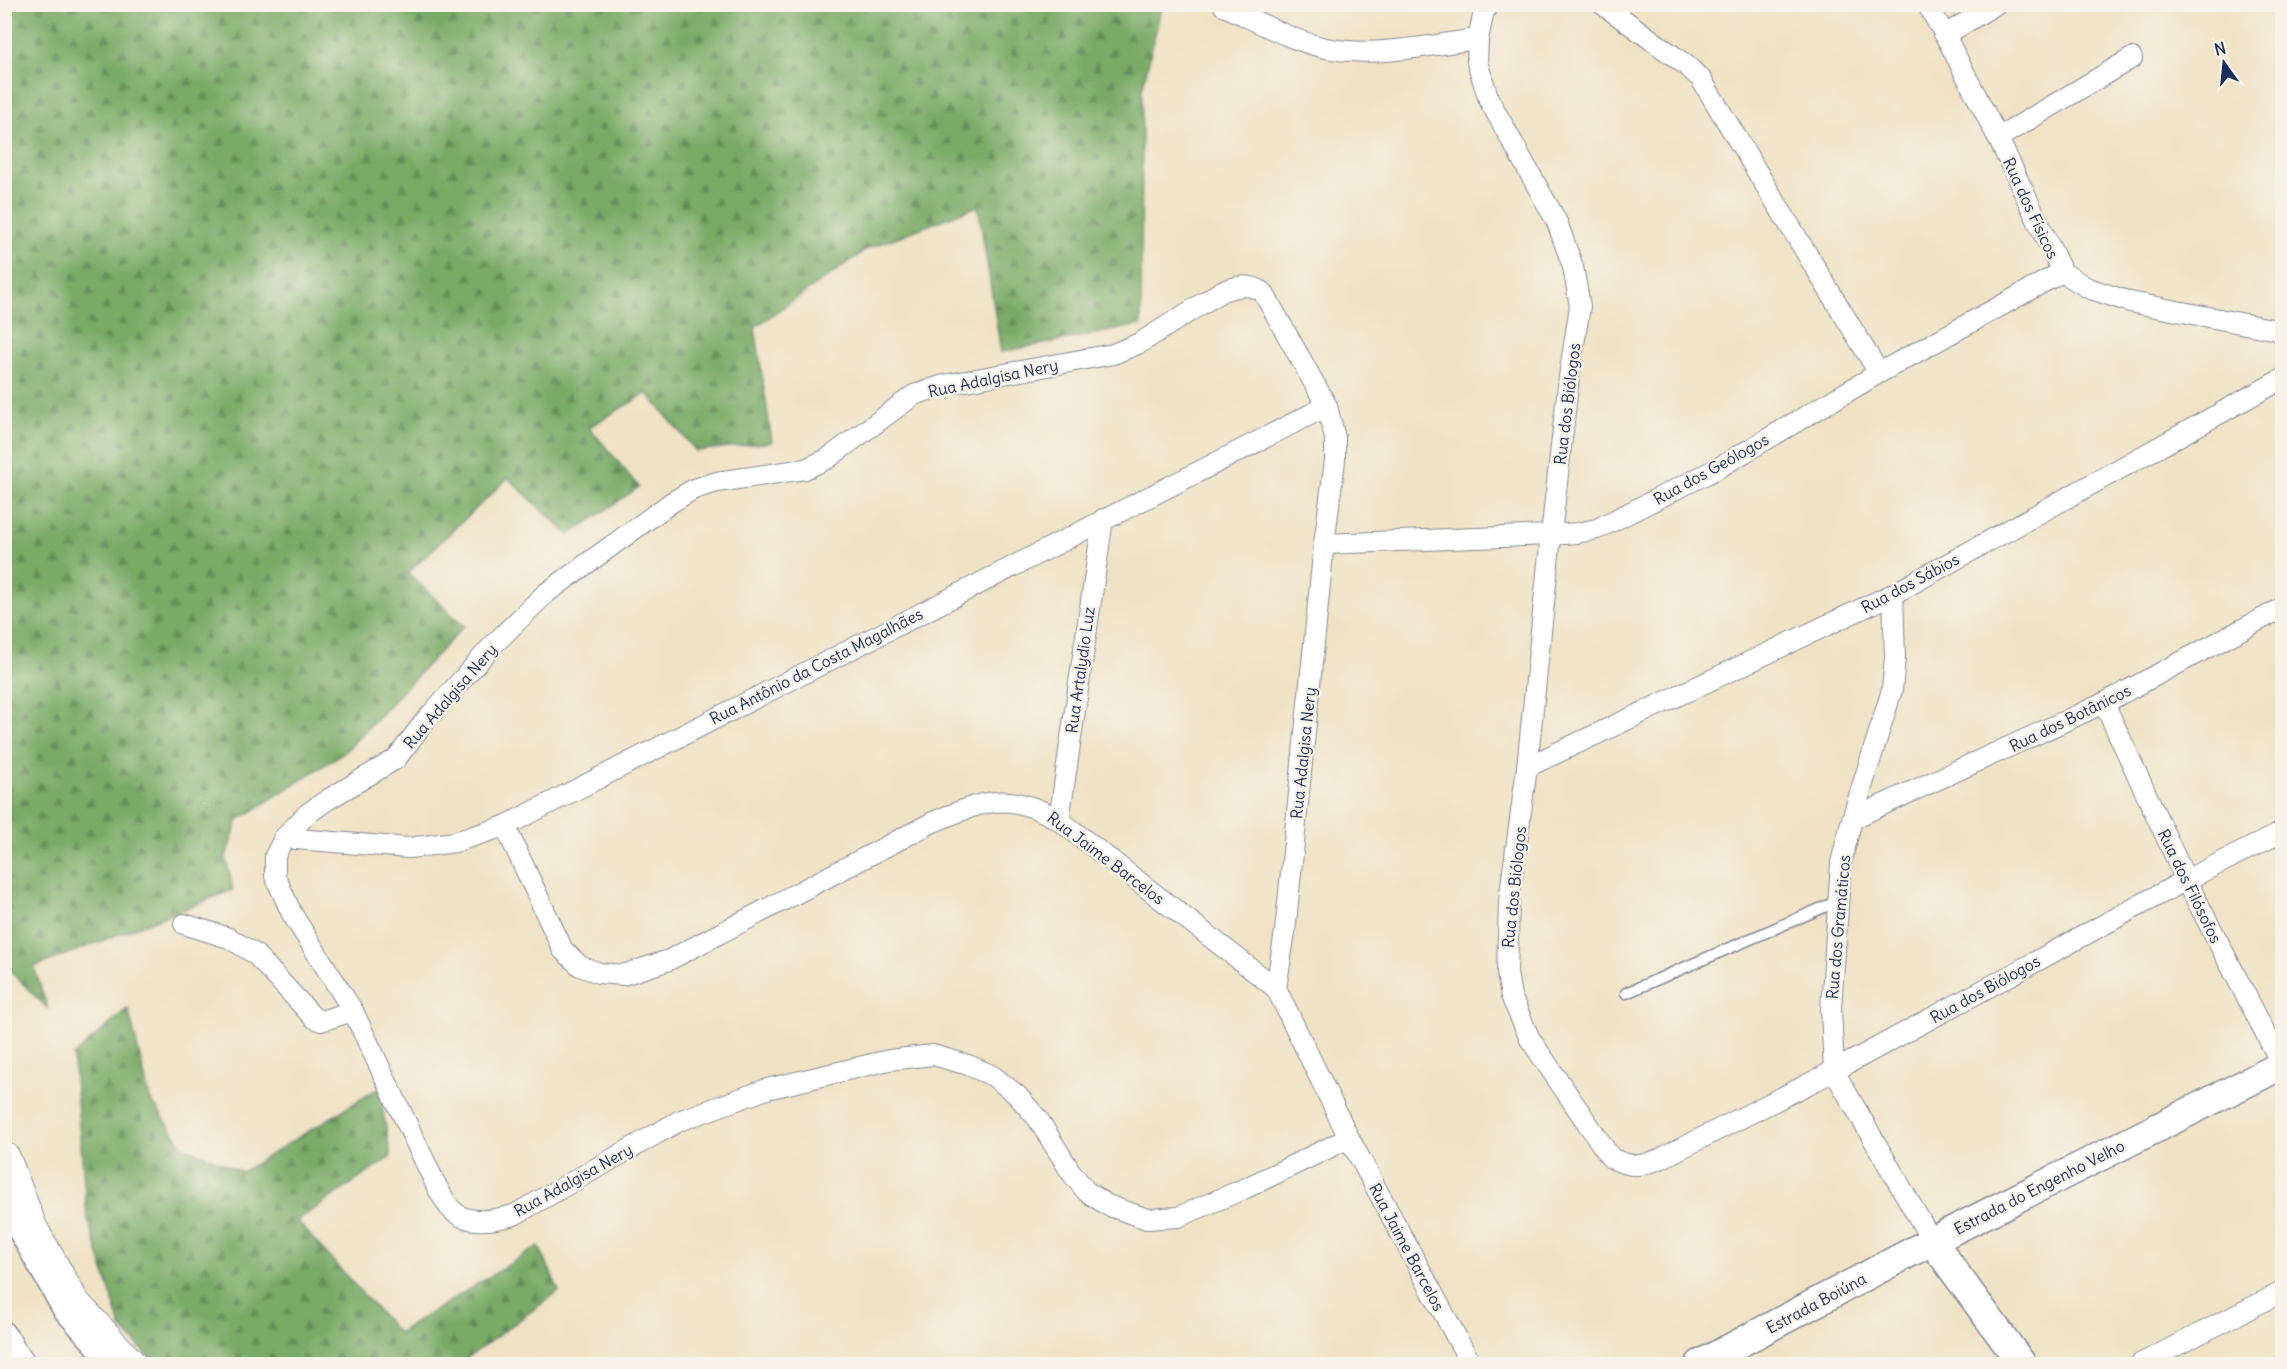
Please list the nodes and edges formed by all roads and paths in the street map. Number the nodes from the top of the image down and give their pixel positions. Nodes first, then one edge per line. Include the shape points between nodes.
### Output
1 (1490, 4) edge
2 (1602, 4) edge
3 (1927, 4) edge
4 (1996, 4) edge
5 (1224, 6) edge
6 (1946, 35) junction
7 (1478, 39) junction
8 (2132, 58) dead end
9 (1998, 138) junction
10 (2061, 272) junction
11 (2283, 332) edge
12 (1879, 373) junction
13 (2283, 380) edge
14 (1327, 406) junction
15 (1103, 519) junction
16 (1551, 535) junction
17 (1324, 544) junction
18 (1893, 594) junction
19 (2283, 608) edge
20 (2104, 703) junction
21 (1527, 767) junction
22 (1852, 819) junction
23 (1059, 820) junction
24 (505, 826) junction
25 (2283, 831) edge
26 (284, 838) junction
27 (2186, 880) junction
28 (1838, 901) junction
29 (184, 924) dead end
30 (1276, 988) junction
31 (1626, 993) dead end
32 (354, 1011) junction
33 (2282, 1065) edge
34 (1834, 1071) junction
35 (1349, 1138) junction
36 (4, 1159) edge
37 (4, 1208) edge
38 (1932, 1241) junction
39 (2283, 1292) edge
40 (4, 1324) edge
41 (15, 1353) edge
42 (105, 1365) edge
43 (129, 1365) edge
44 (1471, 1365) edge
45 (1700, 1365) edge
46 (2022, 1365) edge
47 (2140, 1365) edge

1 - 7 street, Rua dos Biólogos via 1484,11
2 - 12 street via 1701,79
3 - 6 street, Rua dos Físicos
4 - 6 street
5 - 7 street via 1326,48 1372,52
6 - 9 street, Rua dos Físicos
7 - 16 street, Rua dos Biólogos via 1477,62 1489,100 1557,222 1573,267 1580,306
8 - 9 street
9 - 10 street, Rua dos Físicos
10 - 11 street, Rua dos Físicos via 2088,288 2130,302
10 - 12 street, Rua dos Geólogos
12 - 16 street, Rua dos Geólogos via 1718,468 1613,521 1587,531
13 - 18 street, Rua dos Sábios
14 - 15 street, Rua Antônio da Costa Magalhães
14 - 17 street, Rua Adalgisa Nery via 1335,438 1335,460
14 - 26 street, Rua Adalgisa Nery via 1263,292 1252,285 1222,291 1140,343 1113,354 944,385 914,395 827,459 805,469 717,482 672,502 545,594 492,645 396,759 307,814
15 - 23 street, Rua Artalydio Luz
15 - 24 street, Rua Antônio da Costa Magalhães
16 - 17 street, Rua dos Geólogos
16 - 21 street, Rua dos Biólogos
17 - 30 street, Rua Adalgisa Nery
18 - 21 street, Rua dos Sábios
18 - 22 street, Rua dos Gramáticos via 1892,690
19 - 20 street, Rua dos Botânicos
20 - 22 street, Rua dos Botânicos
20 - 27 street, Rua dos Filósofos
21 - 34 street, Rua dos Biólogos via 1509,901 1507,973 1511,996 1530,1039 1611,1158 1638,1167 1660,1159
22 - 28 street, Rua dos Gramáticos via 1841,863
23 - 24 street, Rua Jaime Barcelos via 1039,808 1013,801 978,804 933,822 669,960 624,975 599,973 580,966 563,950
23 - 30 street, Rua Jaime Barcelos
24 - 26 street, Rua Antônio da Costa Magalhães via 455,842 410,848
25 - 27 street, Rua dos Biólogos
26 - 32 street, Rua Adalgisa Nery via 275,856 275,876 292,914
27 - 33 street, Rua dos Filósofos
27 - 34 street, Rua dos Biólogos
28 - 31 lane
28 - 34 street, Rua dos Gramáticos via 1831,1009
29 - 32 street via 229,938 255,954 314,1018 321,1021
30 - 35 street, Rua Jaime Barcelos
32 - 35 street, Rua Adalgisa Nery via 438,1189 451,1210 471,1220 492,1221 514,1215 680,1121 767,1089 889,1060 933,1055 993,1076 1038,1119 1086,1191 1107,1205 1147,1219 1178,1217
33 - 38 street, Estrada do Engenho Velho
34 - 38 street, Rua dos Gramáticos
35 - 44 street, Rua Jaime Barcelos
36 - 43 highway via 32,1229 73,1303
37 - 42 lane via 59,1313
38 - 45 street, Estrada Boiúna
38 - 46 street, Estrada do Engenho Velho
39 - 47 street
40 - 41 lane

